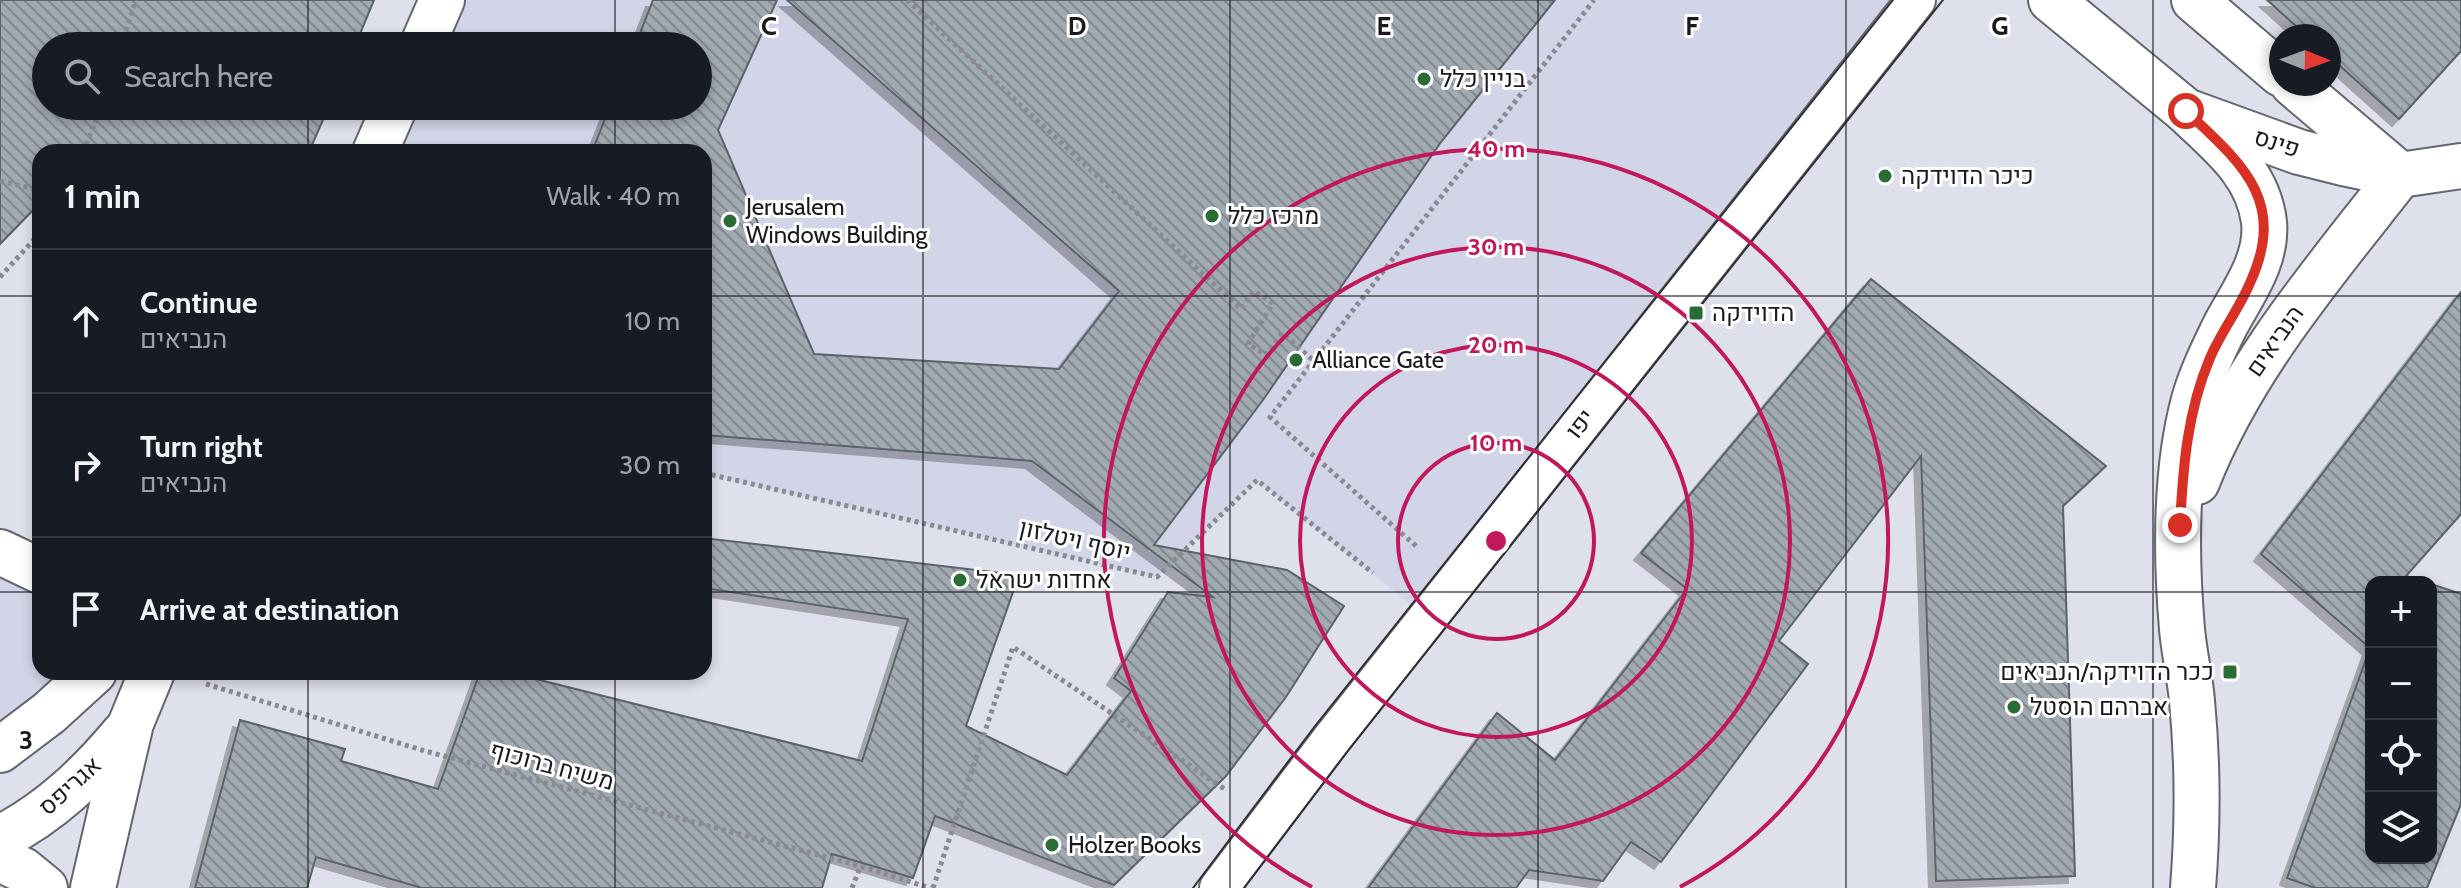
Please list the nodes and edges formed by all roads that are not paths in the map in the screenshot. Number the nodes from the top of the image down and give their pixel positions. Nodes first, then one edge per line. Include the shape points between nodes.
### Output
1 (442, 0) edge
2 (1916, 0) edge
3 (2051, 0) edge
4 (2194, 0) edge
5 (428, 32) edge
6 (2269, 64) edge
7 (2307, 96) edge
8 (2186, 111) junction
9 (389, 120) edge
10 (378, 144) edge
11 (2461, 165) edge
12 (2400, 175) junction
13 (2180, 525) junction
14 (0, 552) edge
15 (32, 567) edge
16 (85, 680) edge
17 (149, 680) edge
18 (131, 723) junction
19 (0, 750) edge
20 (0, 838) edge
21 (0, 859) edge
22 (45, 888) edge
23 (93, 888) edge
24 (1219, 888) edge
25 (2193, 888) edge

1 - 5 street
2 - 24 street, יפו
3 - 8 street, פינס
4 - 6 street
7 - 12 street, פינס
8 - 12 street, פינס via 2299,152
8 - 13 street, הנביאים via 2246,172 2264,225 2250,283 2194,400 2183,461
9 - 10 street
11 - 12 street, פינס
12 - 13 street, הנביאים via 2249,376 2206,459
13 - 25 street, הנביאים via 2182,630 2197,771
14 - 15 street
16 - 19 street
17 - 18 street, אגריפס
18 - 20 street, אגריפס via 66,795
18 - 23 street, אגריפס
21 - 22 street

